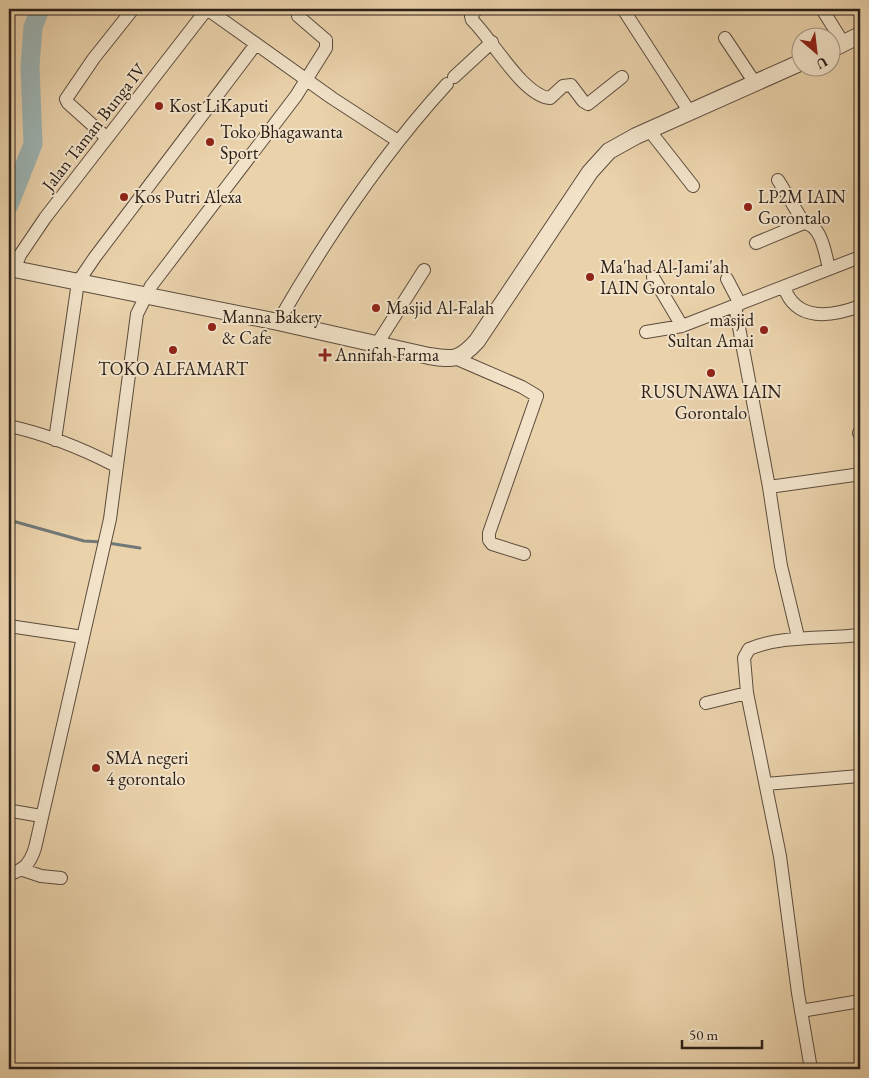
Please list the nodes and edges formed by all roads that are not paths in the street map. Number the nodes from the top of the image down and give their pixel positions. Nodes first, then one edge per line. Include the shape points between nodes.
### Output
1 (133, 9) edge
2 (207, 9) edge
3 (477, 9) edge
4 (623, 9) edge
5 (822, 9) edge
6 (298, 16) dead end
7 (830, 28) edge
8 (860, 35) edge
9 (725, 38) dead end
10 (492, 42) junction
11 (256, 44) junction
12 (842, 44) edge
13 (792, 66) edge
14 (622, 77) dead end
15 (305, 79) junction
16 (754, 83) junction
17 (689, 111) junction
18 (649, 130) junction
19 (107, 138) junction
20 (398, 141) junction
21 (778, 180) dead end
22 (693, 186) dead end
23 (804, 223) junction
24 (756, 243) dead end
25 (860, 257) edge
26 (829, 268) junction
27 (11, 269) edge
28 (424, 270) dead end
29 (654, 277) dead end
30 (727, 279) dead end
31 (78, 282) junction
32 (784, 286) junction
33 (145, 297) junction
34 (737, 305) junction
35 (860, 306) edge
36 (278, 322) junction
37 (682, 326) junction
38 (650, 331) dead end
39 (377, 344) junction
40 (455, 358) junction
41 (10, 428) edge
42 (54, 440) junction
43 (116, 466) junction
44 (854, 475) dead end
45 (769, 486) junction
46 (524, 554) dead end
47 (9, 626) edge
48 (860, 635) edge
49 (83, 637) junction
50 (798, 637) junction
51 (747, 693) junction
52 (706, 703) dead end
53 (859, 776) edge
54 (766, 784) junction
55 (12, 811) dead end
56 (41, 816) junction
57 (23, 870) junction
58 (9, 874) edge
59 (61, 878) dead end
60 (860, 1001) edge
61 (801, 1011) junction
62 (811, 1069) edge

1 - 19 street via 66,99
2 - 11 street
2 - 19 street, Jalan Taman Bunga IV
3 - 10 street via 471,18
4 - 17 street
5 - 7 street
6 - 15 street via 328,42
8 - 12 street
9 - 16 street
10 - 14 street via 515,72 540,96 550,98 564,86 571,85 588,104
10 - 20 street via 450,80
11 - 15 street
11 - 31 street
13 - 16 street
15 - 20 street
15 - 33 street via 296,96
16 - 17 street
17 - 18 street
18 - 22 street
18 - 40 street via 615,146 603,156 477,341 461,357
19 - 27 street, Jalan Taman Bunga IV via 33,234
20 - 36 street via 350,204
21 - 23 street
23 - 24 street
23 - 26 street via 816,229
25 - 26 street
26 - 32 street
27 - 31 street
28 - 39 street
29 - 37 street
30 - 34 street
31 - 33 street
31 - 42 street
32 - 34 street
32 - 35 street via 791,303 818,314 838,314
33 - 36 street
33 - 43 street via 135,320
34 - 37 street
34 - 45 street
36 - 39 street
37 - 38 street
39 - 40 street
40 - 46 street via 537,396 488,540
41 - 42 street
42 - 43 street
43 - 49 street via 105,543
44 - 45 street
45 - 50 street via 781,566
47 - 49 street
48 - 50 street via 816,640
49 - 56 street
50 - 51 street via 754,646 747,651 744,658
51 - 52 street
51 - 54 street
53 - 54 street
54 - 61 street via 780,856
55 - 56 street
56 - 57 street via 32,858
57 - 58 street
57 - 59 street
60 - 61 street
61 - 62 street

